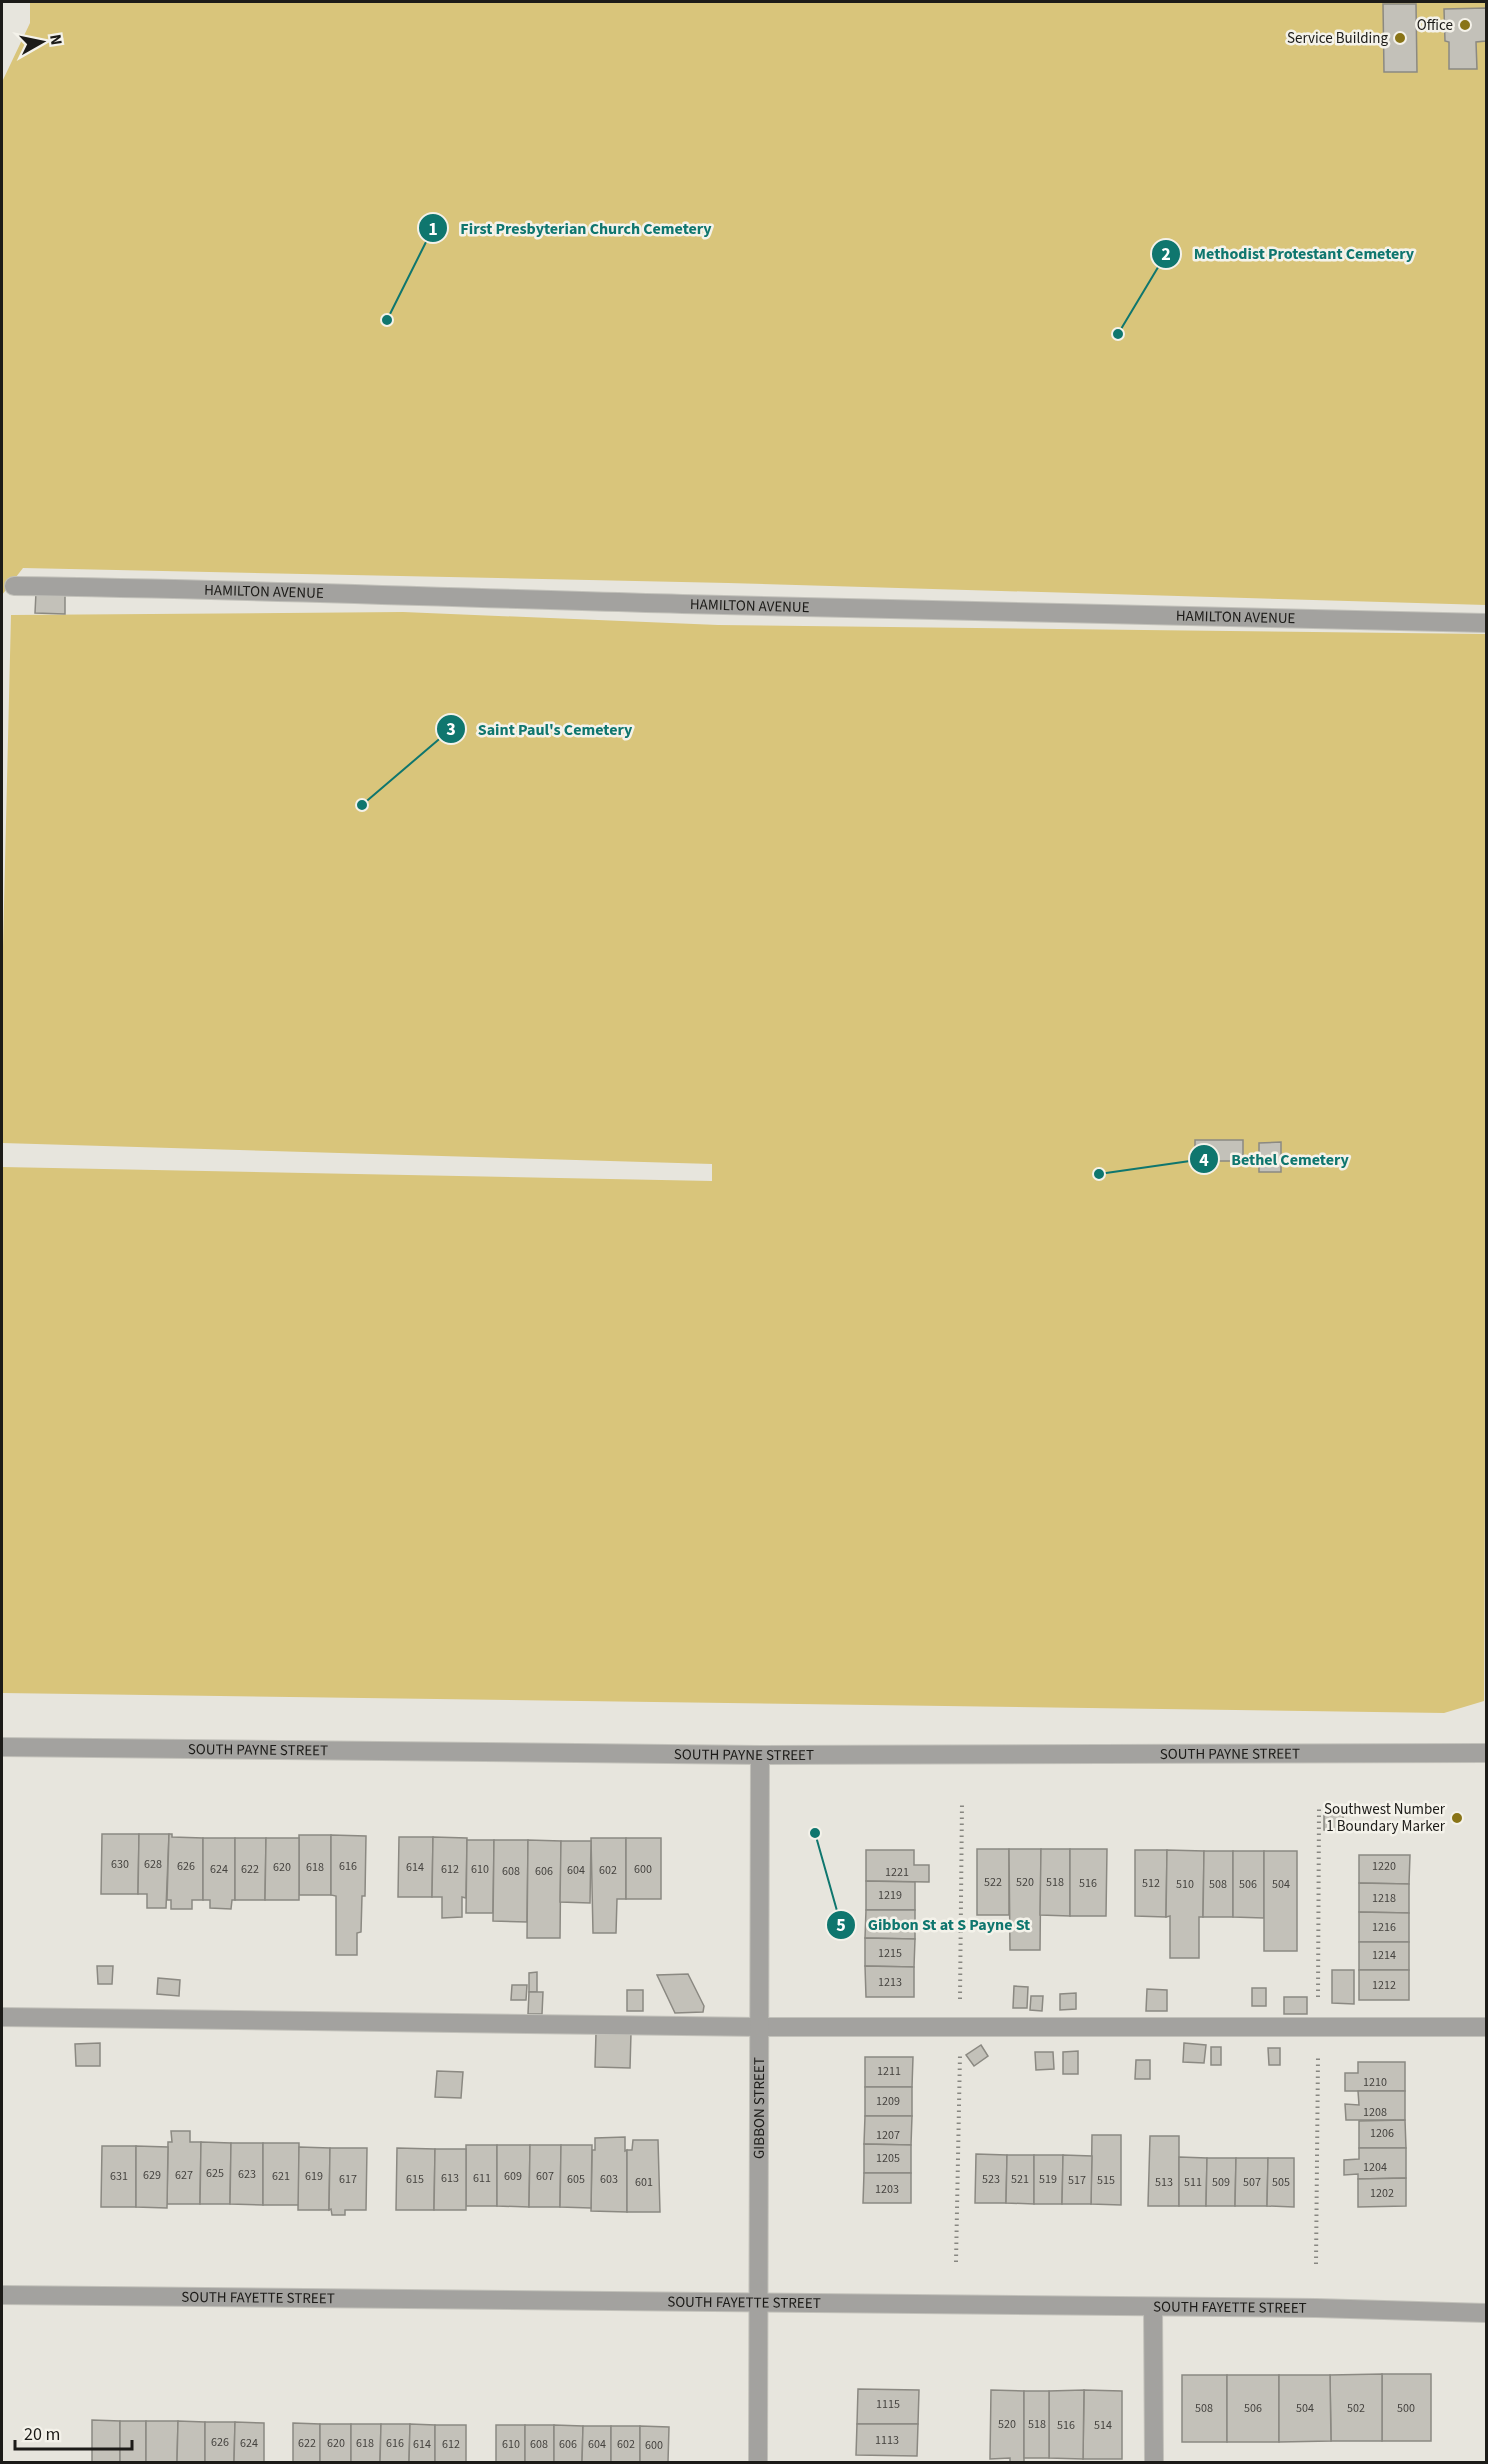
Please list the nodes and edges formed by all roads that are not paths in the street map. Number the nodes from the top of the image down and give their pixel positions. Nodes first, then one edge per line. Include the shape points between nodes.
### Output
1 (14, 586) dead end
2 (1486, 623) edge
3 (2, 1747) edge
4 (1486, 1753) edge
5 (760, 1755) junction
6 (2, 2017) edge
7 (759, 2027) junction
8 (1486, 2027) edge
9 (2, 2295) edge
10 (759, 2303) junction
11 (1153, 2307) junction
12 (1486, 2313) edge
13 (758, 2463) edge
14 (1154, 2463) edge

1 - 2 street, HAMILTON AVENUE
3 - 5 street, SOUTH PAYNE STREET
4 - 5 street, SOUTH PAYNE STREET
5 - 7 street, GIBBON STREET
6 - 7 street
7 - 8 street
7 - 10 street, GIBBON STREET
9 - 10 street, SOUTH FAYETTE STREET
10 - 11 street, SOUTH FAYETTE STREET
10 - 13 street, GIBBON STREET
11 - 12 street, SOUTH FAYETTE STREET
11 - 14 street

